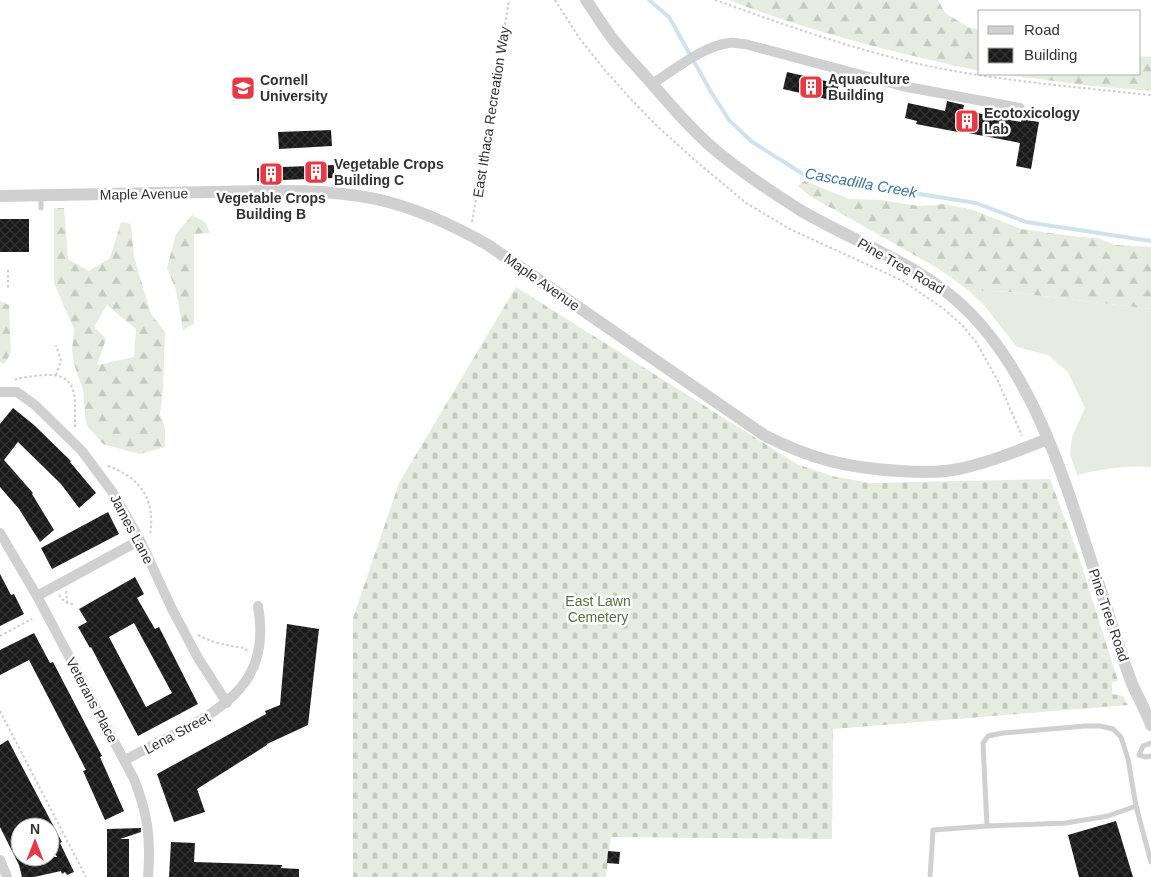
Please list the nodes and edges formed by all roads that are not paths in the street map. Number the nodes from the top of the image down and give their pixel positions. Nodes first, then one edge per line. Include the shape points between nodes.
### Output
1 (586, 0) edge
2 (652, 84) junction
3 (1020, 108) dead end
4 (0, 196) edge
5 (0, 392) edge
6 (1048, 439) junction
7 (0, 533) edge
8 (140, 540) junction
9 (37, 596) junction
10 (258, 606) dead end
11 (227, 703) junction
12 (1151, 725) edge
13 (1151, 742) edge
14 (1139, 755) junction
15 (1151, 756) edge
16 (1128, 759) junction
17 (125, 760) junction
18 (1136, 806) junction
19 (987, 826) junction
20 (0, 860) edge
21 (1151, 862) edge
22 (7, 877) edge
23 (148, 877) edge
24 (930, 877) edge

1 - 2 street, Pine Tree Road via 615,42
2 - 3 street via 704,52 730,43 745,44 902,86
2 - 6 street, Pine Tree Road via 714,148 756,181 802,211 910,268 951,296 980,324 1004,356
4 - 6 street, Maple Avenue via 41,202 315,192 376,199 441,220 488,245 764,435 817,458 874,470 951,470 978,464
5 - 8 street, James Lane via 17,392 82,451 113,493
6 - 12 street, Pine Tree Road via 1066,483 1134,687
7 - 9 street, Veterans Place
8 - 9 street
8 - 11 street, James Lane via 198,658
9 - 17 street, Veterans Place
10 - 11 street, Lena Street via 260,632 255,664 248,679
11 - 17 street, Lena Street
13 - 14 lane via 1143,746
14 - 15 lane
14 - 16 lane
16 - 18 lane
16 - 19 lane via 1122,737 1107,727 1085,726 988,736 983,743
17 - 23 street, Veterans Place via 147,819 150,846
18 - 19 lane via 1108,816 1066,823
18 - 21 lane
19 - 24 lane via 933,830
20 - 22 street

